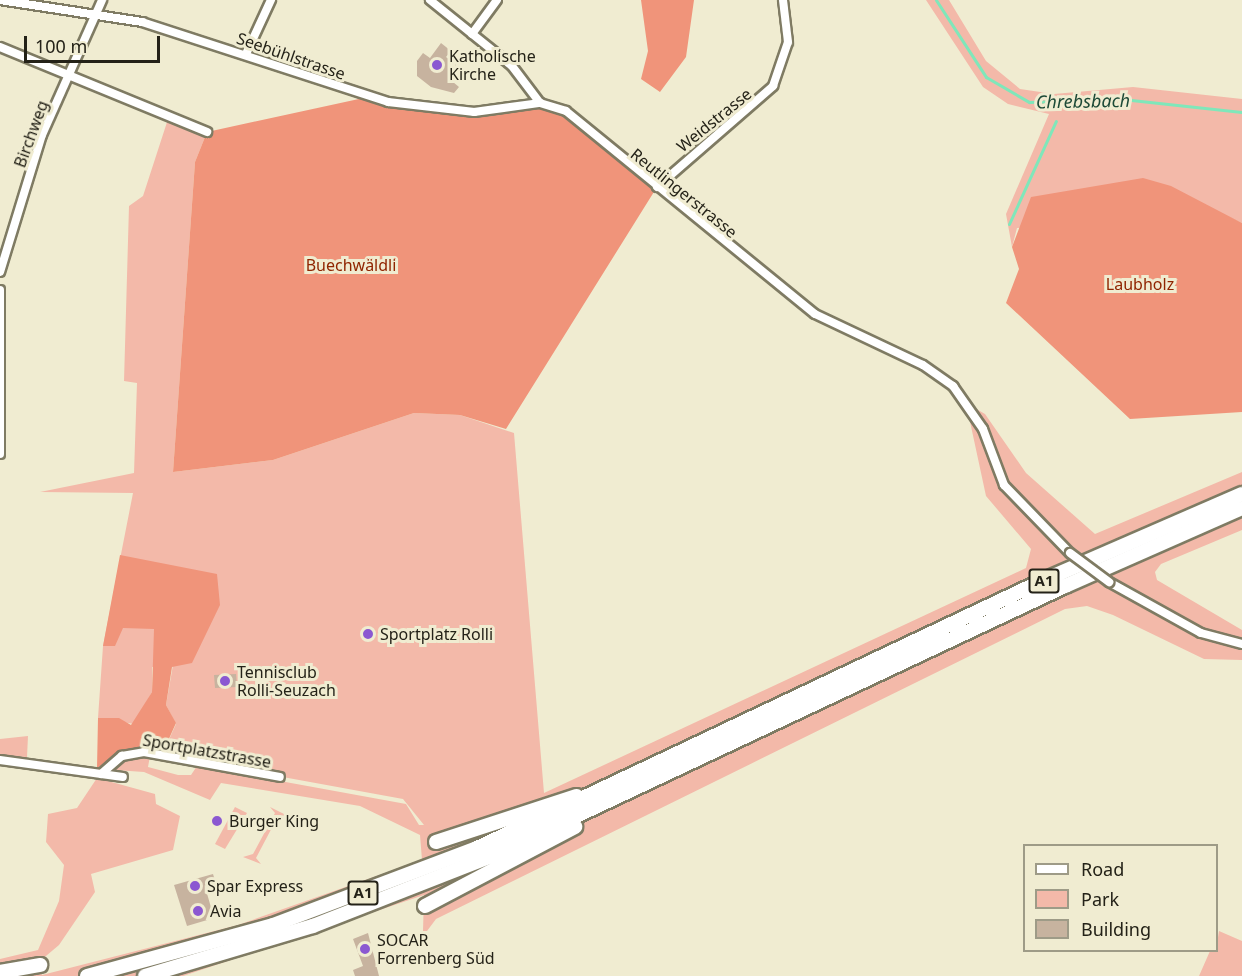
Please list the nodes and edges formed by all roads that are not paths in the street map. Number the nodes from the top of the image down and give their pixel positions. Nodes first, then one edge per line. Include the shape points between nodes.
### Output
1 (102, 0) edge
2 (271, 0) edge
3 (430, 0) edge
4 (496, 0) edge
5 (783, 0) edge
6 (0, 1) edge
7 (96, 14) junction
8 (472, 34) junction
9 (0, 47) edge
10 (246, 54) junction
11 (69, 75) junction
12 (540, 103) junction
13 (207, 132) dead end
14 (657, 187) junction
15 (0, 272) edge
16 (0, 290) edge
17 (0, 454) edge
18 (1242, 494) edge
19 (1242, 508) edge
20 (1242, 644) edge
21 (0, 760) edge
22 (101, 774) junction
23 (123, 777) dead end
24 (280, 777) dead end
25 (628, 782) junction
26 (610, 804) junction
27 (436, 842) dead end
28 (425, 906) dead end
29 (40, 965) dead end
30 (0, 972) edge
31 (87, 976) edge
32 (145, 976) edge

1 - 7 street, Birchweg
2 - 10 street
3 - 8 street
4 - 8 street
5 - 14 street, Weidstrasse via 788,42 773,86
6 - 7 street, Seebühlstrasse
7 - 10 street, Seebühlstrasse
7 - 11 street, Birchweg
8 - 12 street via 512,66
9 - 11 street
10 - 12 street, Seebühlstrasse via 395,103 474,112
11 - 13 street
11 - 15 street, Birchweg via 29,180
12 - 14 street, Reutlingerstrasse via 566,111
14 - 20 street, Reutlingerstrasse, bridge via 814,314 944,379 983,429 1004,485 1070,554 1109,582 1201,633
16 - 17 street
18 - 25 highway, A1 via 1042,581
19 - 26 highway, A1 via 1004,614
21 - 22 street
22 - 23 street
22 - 24 street, Sportplatzstrasse via 122,756 144,752
25 - 27 highway, A1
25 - 31 highway, A1 via 349,899 220,942
26 - 28 highway, A1 via 542,849
26 - 32 highway, A1 via 370,905
29 - 30 highway

